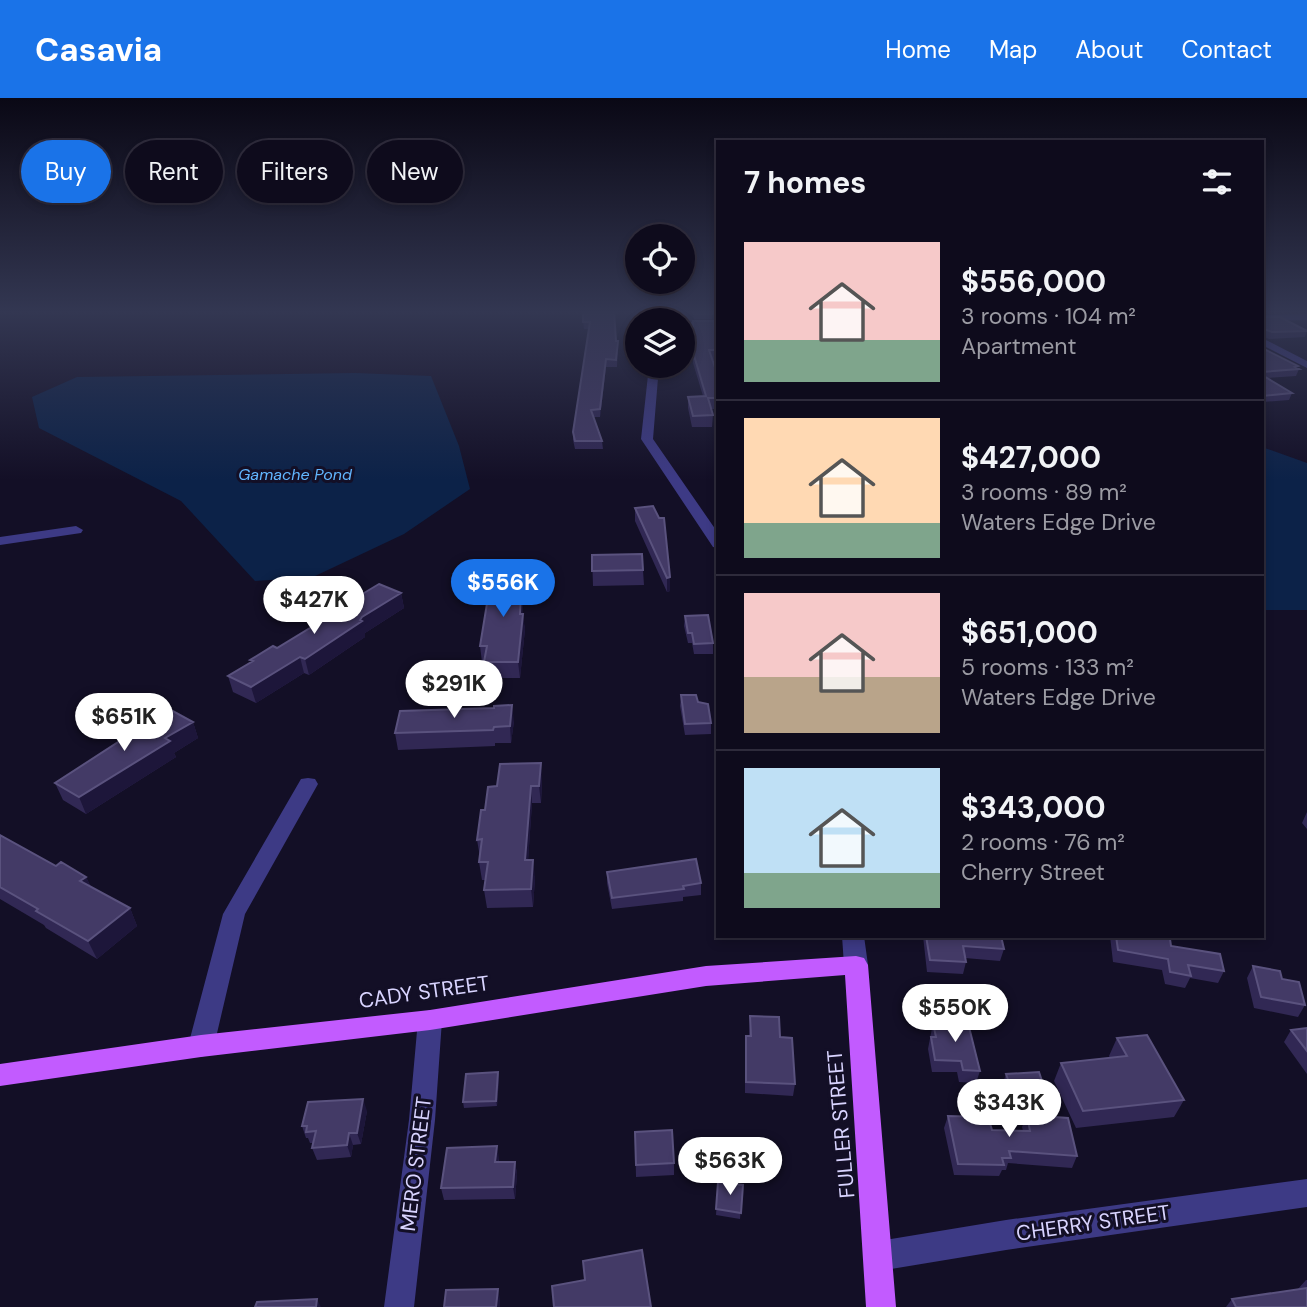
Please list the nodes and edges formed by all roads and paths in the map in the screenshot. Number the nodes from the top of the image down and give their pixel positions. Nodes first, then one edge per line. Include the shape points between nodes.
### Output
1 (652, 378) edge
2 (76, 530) dead end
3 (0, 541) edge
4 (716, 541) edge
5 (308, 784) dead end
6 (853, 938) edge
7 (856, 965) junction
8 (429, 1020) junction
9 (201, 1046) junction
10 (0, 1075) edge
11 (1307, 1194) edge
12 (879, 1256) junction
13 (399, 1307) edge
14 (881, 1307) edge

1 - 4 street via 648,439
2 - 3 street
5 - 9 street via 234,914
6 - 7 street, FULLER STREET
7 - 8 main road, CADY STREET via 706,976
7 - 12 main road, FULLER STREET
8 - 9 main road, CADY STREET
8 - 13 street, MERO STREET
9 - 10 main road, CADY STREET
11 - 12 street, CHERRY STREET
12 - 14 main road, FULLER STREET

